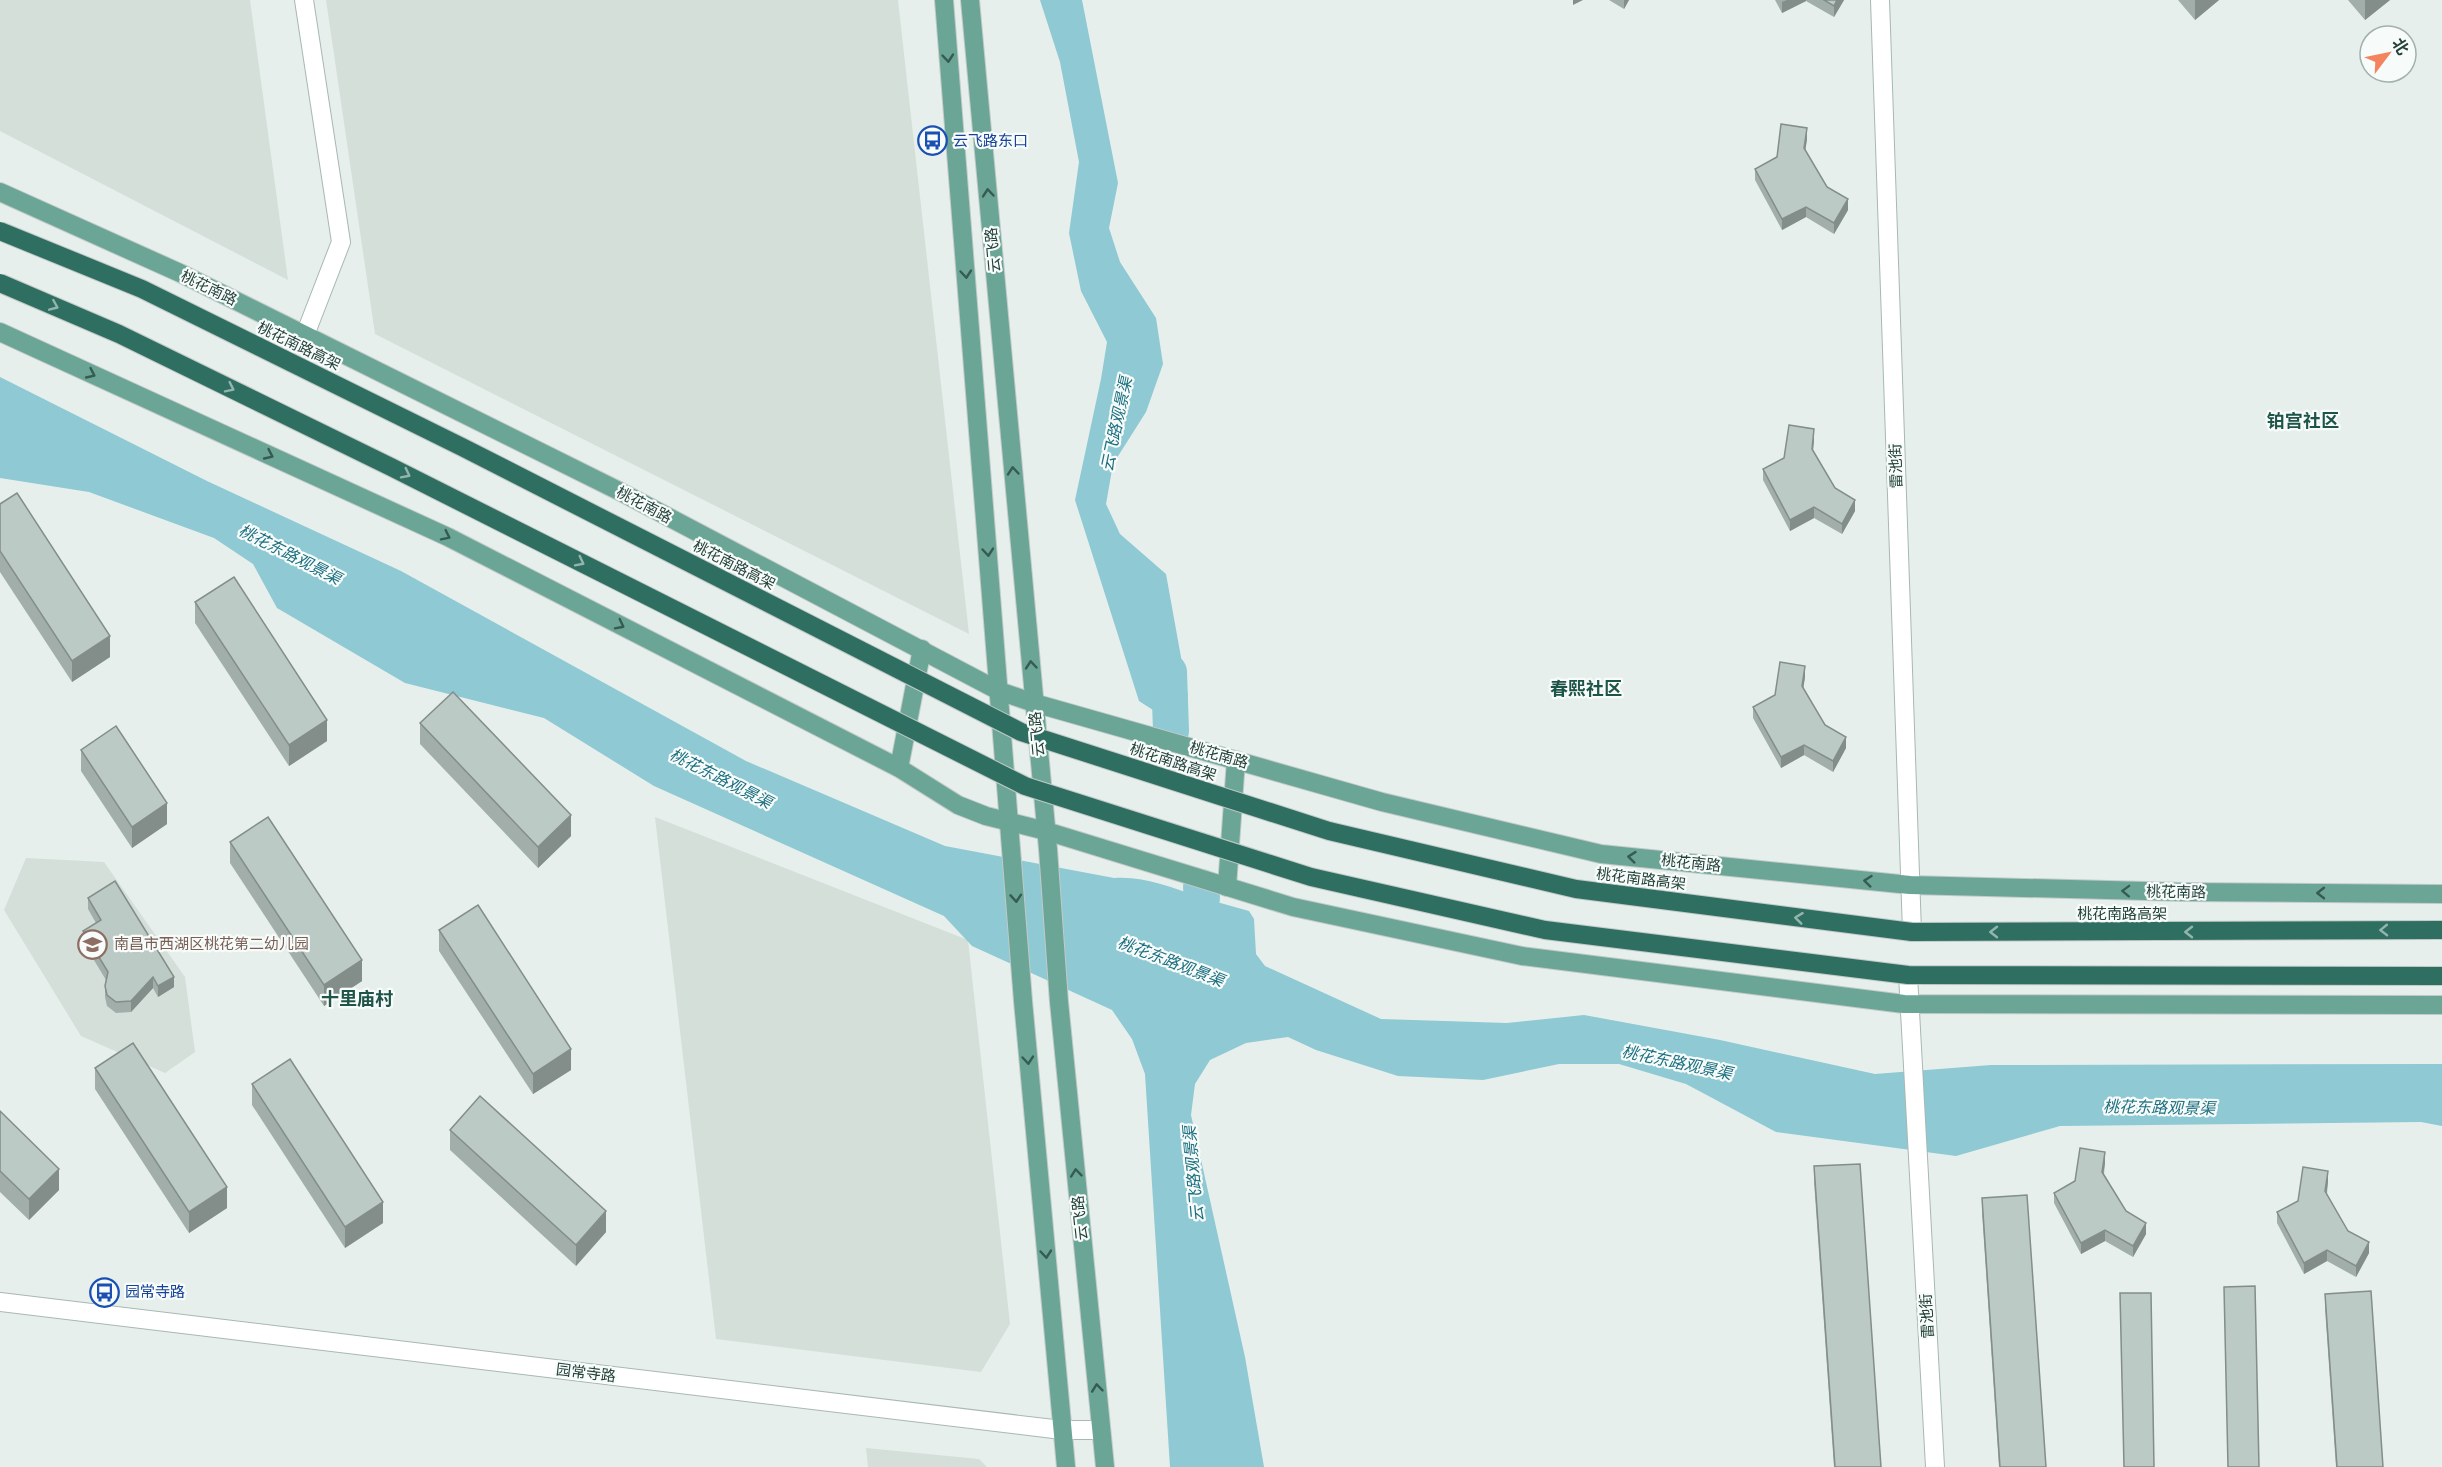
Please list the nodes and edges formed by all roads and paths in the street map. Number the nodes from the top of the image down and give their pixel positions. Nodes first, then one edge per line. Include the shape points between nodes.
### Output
1 (304, 0) edge
2 (944, 0) edge
3 (970, 0) edge
4 (1880, 0) edge
5 (0, 192) edge
6 (0, 231) edge
7 (0, 283) edge
8 (0, 332) edge
9 (305, 335) junction
10 (921, 649) junction
11 (999, 691) junction
12 (1034, 703) junction
13 (1236, 760) junction
14 (899, 768) junction
15 (1011, 831) junction
16 (1047, 840) junction
17 (1910, 885) junction
18 (1227, 886) junction
19 (2442, 894) edge
20 (2442, 930) edge
21 (1912, 932) junction
22 (1908, 975) junction
23 (2442, 976) edge
24 (1910, 1004) junction
25 (2442, 1005) edge
26 (0, 1302) edge
27 (1062, 1430) junction
28 (1101, 1430) junction
29 (1066, 1467) edge
30 (1105, 1467) edge
31 (1935, 1467) edge

1 - 9 street via 341,242
2 -> 11 main road, 云飞路
12 -> 3 main road, 云飞路
4 - 17 street, 雷池街
5 - 9 main road, 桃花南路 via 180,273
21 -> 6 highway, 桃花南路高架, bridge via 1576,889 1329,831 1021,732 473,452 142,289
7 -> 22 highway, bridge via 119,334 380,461 1025,786 1311,877 1545,930
8 -> 14 main road via 448,537
9 - 10 main road, 桃花南路 via 619,491
10 - 11 main road, 桃花南路
10 - 14 main road
11 - 12 main road, 桃花南路
11 - 15 main road, 云飞路
12 - 13 main road, 桃花南路
12 - 16 main road, 云飞路
17 -> 13 main road, 桃花南路 via 1601,854 1382,802
13 - 18 main road
14 - 15 main road via 958,805
15 - 16 main road
15 -> 27 main road, 云飞路
16 - 18 main road
28 -> 16 main road, 云飞路
19 -> 17 main road, 桃花南路
17 - 21 street, 雷池街
18 - 24 main road via 1293,907 1522,956
20 -> 21 highway, 桃花南路高架, bridge
22 - 23 highway, bridge
22 - 24 street, 雷池街
24 - 25 main road
24 - 31 street, 雷池街
26 - 27 street, 园常寺路
27 - 28 street, 园常寺路
27 - 29 main road, 云飞路
28 - 30 main road, 云飞路

